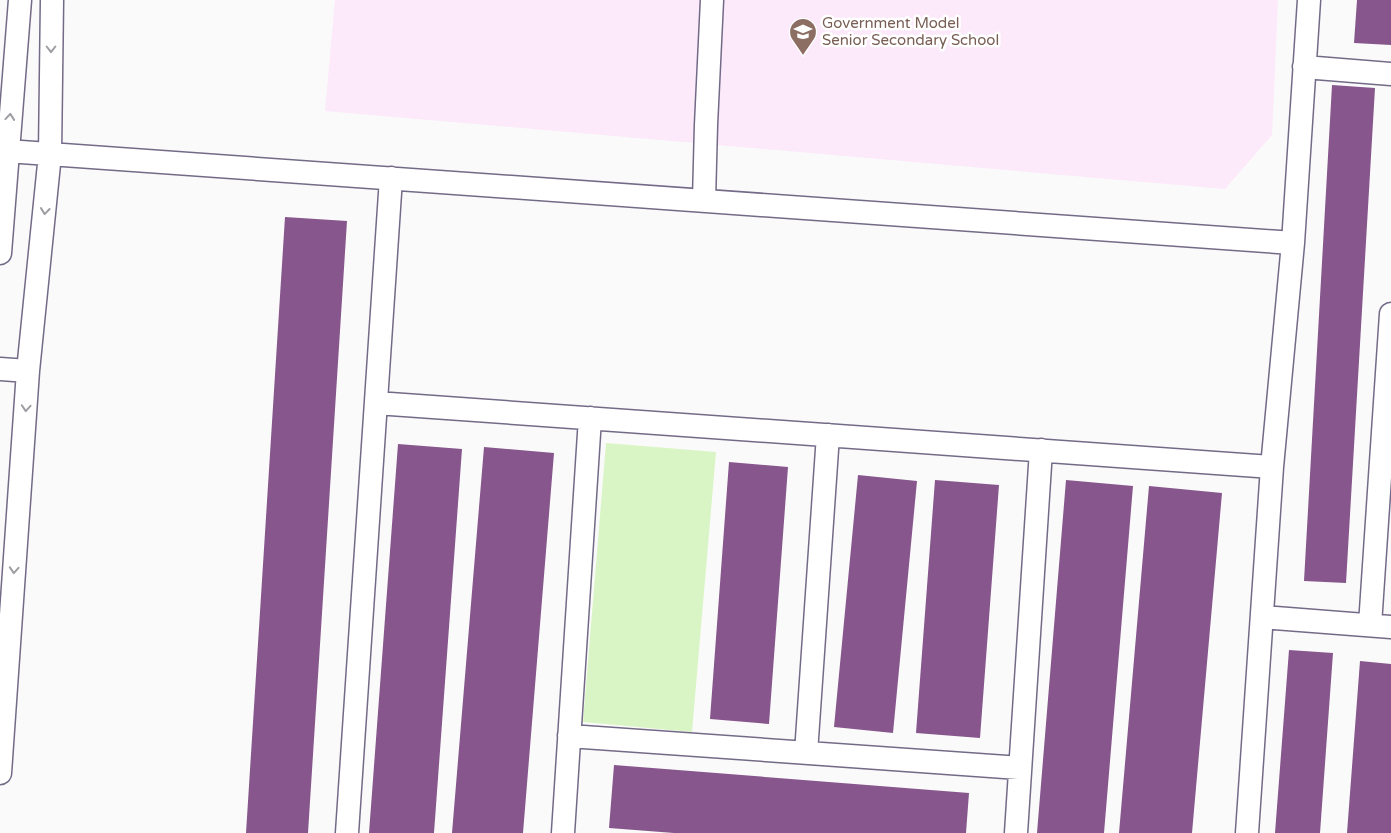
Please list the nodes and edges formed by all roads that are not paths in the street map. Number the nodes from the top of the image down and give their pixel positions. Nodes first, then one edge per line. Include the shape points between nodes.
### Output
1 (20, 0) edge
2 (52, 0) edge
3 (712, 0) edge
4 (1309, 0) edge
5 (1304, 68) junction
6 (1391, 74) edge
7 (7, 151) junction
8 (50, 154) junction
9 (391, 178) junction
10 (704, 200) junction
11 (1293, 242) junction
12 (0, 253) edge
13 (1391, 314) edge
14 (0, 369) edge
15 (28, 371) junction
16 (376, 403) junction
17 (590, 418) junction
18 (828, 435) junction
19 (1387, 443) edge
20 (1041, 450) junction
21 (1272, 467) junction
22 (1262, 617) junction
23 (1381, 626) edge
24 (569, 736) junction
25 (806, 753) junction
26 (1020, 768) junction
27 (0, 773) edge
28 (347, 833) edge
29 (563, 833) edge
30 (1016, 833) edge
31 (1247, 833) edge

7 -> 1 street
2 -> 8 street
3 - 10 street
4 - 5 street
5 - 6 street
5 - 11 street
7 - 8 street
7 - 12 street
8 - 9 street
8 -> 15 street
9 - 10 street
9 - 16 street
10 - 11 street
11 - 21 street
13 - 19 street
14 - 15 street
15 -> 27 street
16 - 17 street
16 - 28 street
17 - 18 street
17 - 24 street
18 - 20 street
18 - 25 street
19 - 23 street
20 - 21 street
20 - 26 street
21 - 22 street
22 - 23 street
22 - 31 street
24 - 25 street
24 - 29 street
25 - 26 street
26 - 30 street

